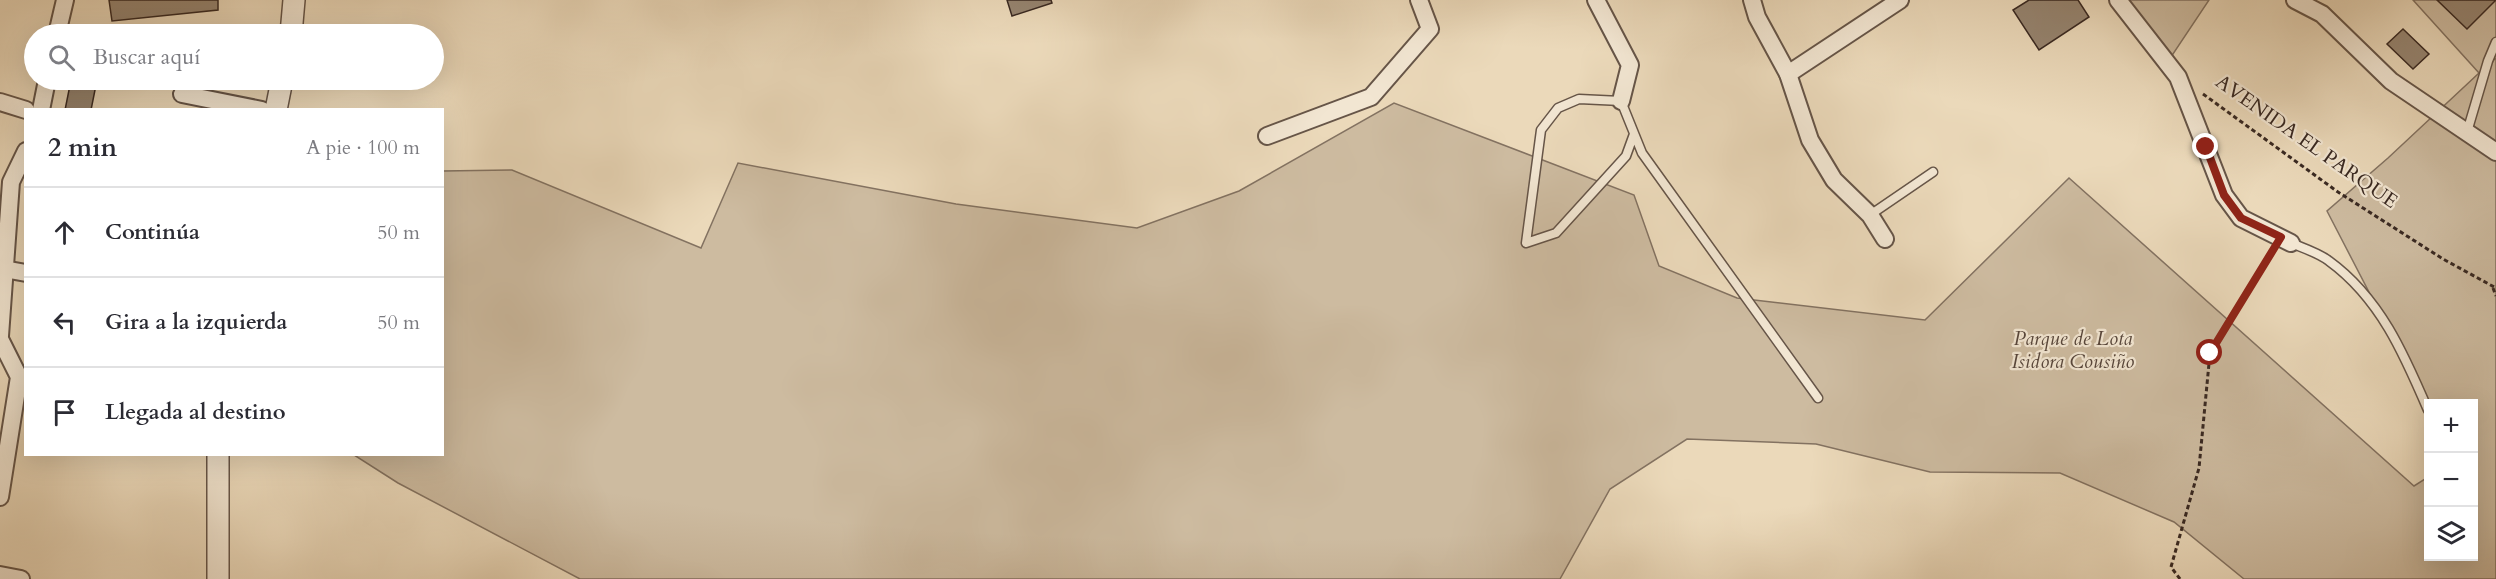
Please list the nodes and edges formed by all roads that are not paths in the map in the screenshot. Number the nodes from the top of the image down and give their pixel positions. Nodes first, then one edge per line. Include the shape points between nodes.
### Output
1 (65, 0) edge
2 (294, 0) edge
3 (1419, 0) edge
4 (1596, 0) edge
5 (1752, 0) edge
6 (1900, 0) edge
7 (2118, 0) edge
8 (2295, 0) edge
9 (59, 24) edge
10 (292, 24) edge
11 (2496, 42) edge
12 (1788, 74) junction
13 (45, 90) edge
14 (280, 90) edge
15 (182, 94) dead end
16 (1621, 101) junction
17 (0, 102) edge
18 (41, 108) edge
19 (252, 108) edge
20 (276, 108) edge
21 (24, 109) edge
22 (2467, 132) junction
23 (1635, 134) junction
24 (1268, 136) dead end
25 (2496, 152) edge
26 (24, 155) edge
27 (1933, 172) dead end
28 (1870, 215) junction
29 (1885, 239) dead end
30 (2286, 240) joint
31 (4, 269) junction
32 (24, 273) edge
33 (0, 337) edge
34 (1818, 398) dead end
35 (2424, 401) edge
36 (218, 456) edge
37 (0, 496) edge
38 (0, 575) edge
39 (21, 579) edge
40 (218, 579) edge

1 - 9 street
2 - 10 street
3 - 24 street via 1430,29 1371,97
4 - 16 street via 1629,64
5 - 12 street via 1756,17
6 - 12 street
7 - 30 street via 2178,77 2224,195 2241,218
8 - 22 street via 2322,14 2391,81
11 - 22 lane
12 - 28 street via 1810,140 1834,180
13 - 18 street
14 - 20 street
15 - 19 street
16 - 23 lane
16 - 23 lane via 1579,99 1558,108 1541,130 1526,243 1556,234 1626,156
17 - 21 street
22 - 25 street
23 - 34 lane via 1642,153
26 - 31 street via 11,182
27 - 28 lane
28 - 29 street
30 - 35 lane via 2328,260 2377,309 2401,347
31 - 32 street
31 - 33 street
33 - 37 street via 19,377
36 - 40 street
38 - 39 street

